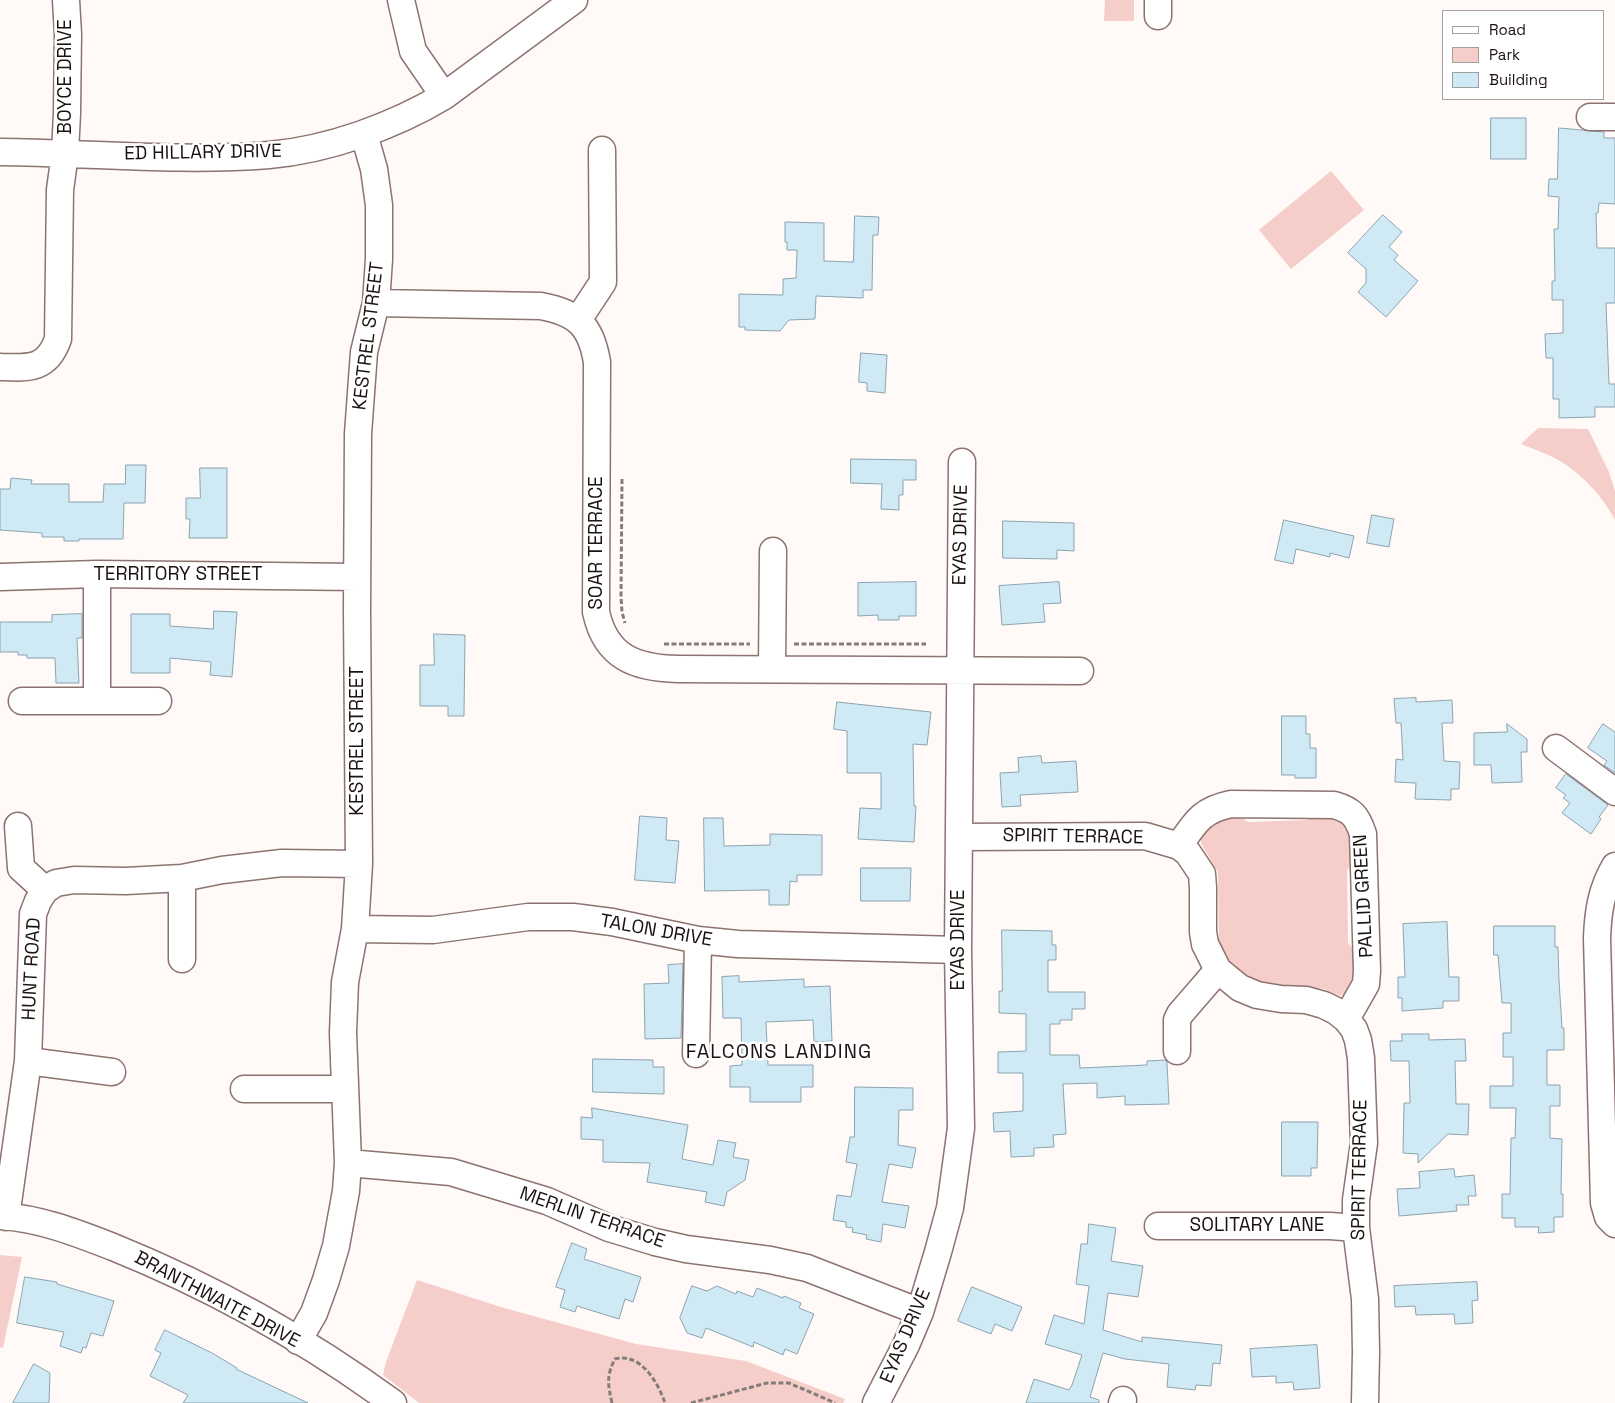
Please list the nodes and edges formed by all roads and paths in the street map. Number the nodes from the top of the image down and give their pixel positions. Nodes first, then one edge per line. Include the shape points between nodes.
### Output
1 (66, 0) edge
2 (401, 0) edge
3 (574, 0) edge
4 (444, 96) junction
5 (364, 134) junction
6 (602, 150) dead end
7 (0, 152) edge
8 (65, 153) junction
9 (376, 302) junction
10 (578, 320) junction
11 (0, 367) edge
12 (962, 462) dead end
13 (622, 479) dead end
14 (773, 551) dead end
15 (97, 574) junction
16 (0, 576) edge
17 (357, 576) junction
18 (630, 629) dead end
19 (656, 644) dead end
20 (926, 644) dead end
21 (772, 656) junction
22 (961, 671) junction
23 (1080, 671) dead end
24 (22, 701) dead end
25 (96, 701) junction
26 (158, 701) dead end
27 (1556, 748) dead end
28 (1615, 792) edge
29 (18, 826) dead end
30 (959, 837) junction
31 (1179, 846) junction
32 (359, 864) junction
33 (1615, 866) edge
34 (182, 878) junction
35 (44, 890) junction
36 (355, 929) junction
37 (698, 940) junction
38 (958, 950) junction
39 (182, 959) dead end
40 (1218, 970) junction
41 (1346, 1019) junction
42 (1177, 1051) dead end
43 (696, 1054) dead end
44 (28, 1061) junction
45 (112, 1072) dead end
46 (345, 1089) junction
47 (244, 1090) dead end
48 (348, 1163) junction
49 (3, 1217) edge
50 (1615, 1224) edge
51 (1158, 1226) dead end
52 (1356, 1228) junction
53 (920, 1312) junction
54 (298, 1341) junction
55 (393, 1403) edge
56 (612, 1403) edge
57 (665, 1403) edge
58 (691, 1403) edge
59 (835, 1403) edge
60 (876, 1403) edge
61 (1365, 1403) edge

1 - 8 street, BOYCE DRIVE
2 - 4 street via 413,52
3 - 4 street, ED HILLARY DRIVE
4 - 5 street, ED HILLARY DRIVE
5 - 8 street, ED HILLARY DRIVE via 271,155
5 - 9 street, KESTREL STREET via 374,169 379,205
6 - 10 street via 603,282
7 - 8 street, ED HILLARY DRIVE
8 - 11 street, BOYCE DRIVE via 60,190 58,339 53,352 43,363 29,368
9 - 10 street via 542,306 567,313
9 - 17 street, KESTREL STREET via 361,373
10 - 21 street, SOAR TERRACE via 594,344 597,362 596,612 600,630 622,655 637,664 656,668 678,670
12 - 22 street, EYAS DRIVE
13 - 18 path via 622,612
14 - 21 street
15 - 16 street, TERRITORY STREET
15 - 17 street, TERRITORY STREET
15 - 25 street
17 - 32 street, KESTREL STREET
19 - 21 path
20 - 21 path
21 - 22 street, SOAR TERRACE
22 - 23 street, SOAR TERRACE
22 - 30 street, EYAS DRIVE
24 - 25 street
25 - 26 street
27 - 28 street
29 - 35 street via 21,868
30 - 31 street, SPIRIT TERRACE via 1145,836
30 - 38 street, EYAS DRIVE
31 - 40 street, SPIRIT TERRACE via 1188,853 1202,874 1205,944
31 - 41 street, PALLID GREEN via 1197,820 1218,806 1334,804 1354,814 1363,834 1367,971 1366,984
32 - 34 street via 282,863
32 - 36 street, KESTREL STREET
33 - 50 street via 1601,897 1598,938 1604,1203 1608,1217
34 - 35 street via 74,880 56,883
34 - 39 street
35 - 44 street, HUNT ROAD via 33,914
36 - 37 street, TALON DRIVE via 433,930 528,917 573,917
36 - 46 street, KESTREL STREET via 345,982
37 - 38 street, TALON DRIVE via 748,945
37 - 43 street
38 - 53 street, EYAS DRIVE via 961,1128 950,1208
40 - 41 street, SPIRIT TERRACE via 1240,988 1257,995 1281,1000 1306,1000 1324,1005
40 - 42 street via 1180,1014 1177,1020
41 - 52 street, SPIRIT TERRACE via 1354,1029 1361,1058 1364,1143 1356,1200
44 - 45 street
44 - 49 street, HUNT ROAD
46 - 47 street
46 - 48 street, KESTREL STREET
48 - 53 street, MERLIN TERRACE via 451,1172 547,1201 609,1228 655,1242 808,1268
48 - 54 street, KESTREL STREET via 336,1246 314,1313
49 - 54 street, BRANTHWAITE DRIVE via 57,1226 133,1255 210,1291
51 - 52 street, SOLITARY LANE
52 - 61 street, SPIRIT TERRACE via 1365,1299
53 - 60 street, EYAS DRIVE
54 - 55 street, BRANTHWAITE DRIVE
56 - 57 path via 609,1370 615,1359 624,1357 645,1369 660,1387
58 - 59 path via 778,1382

